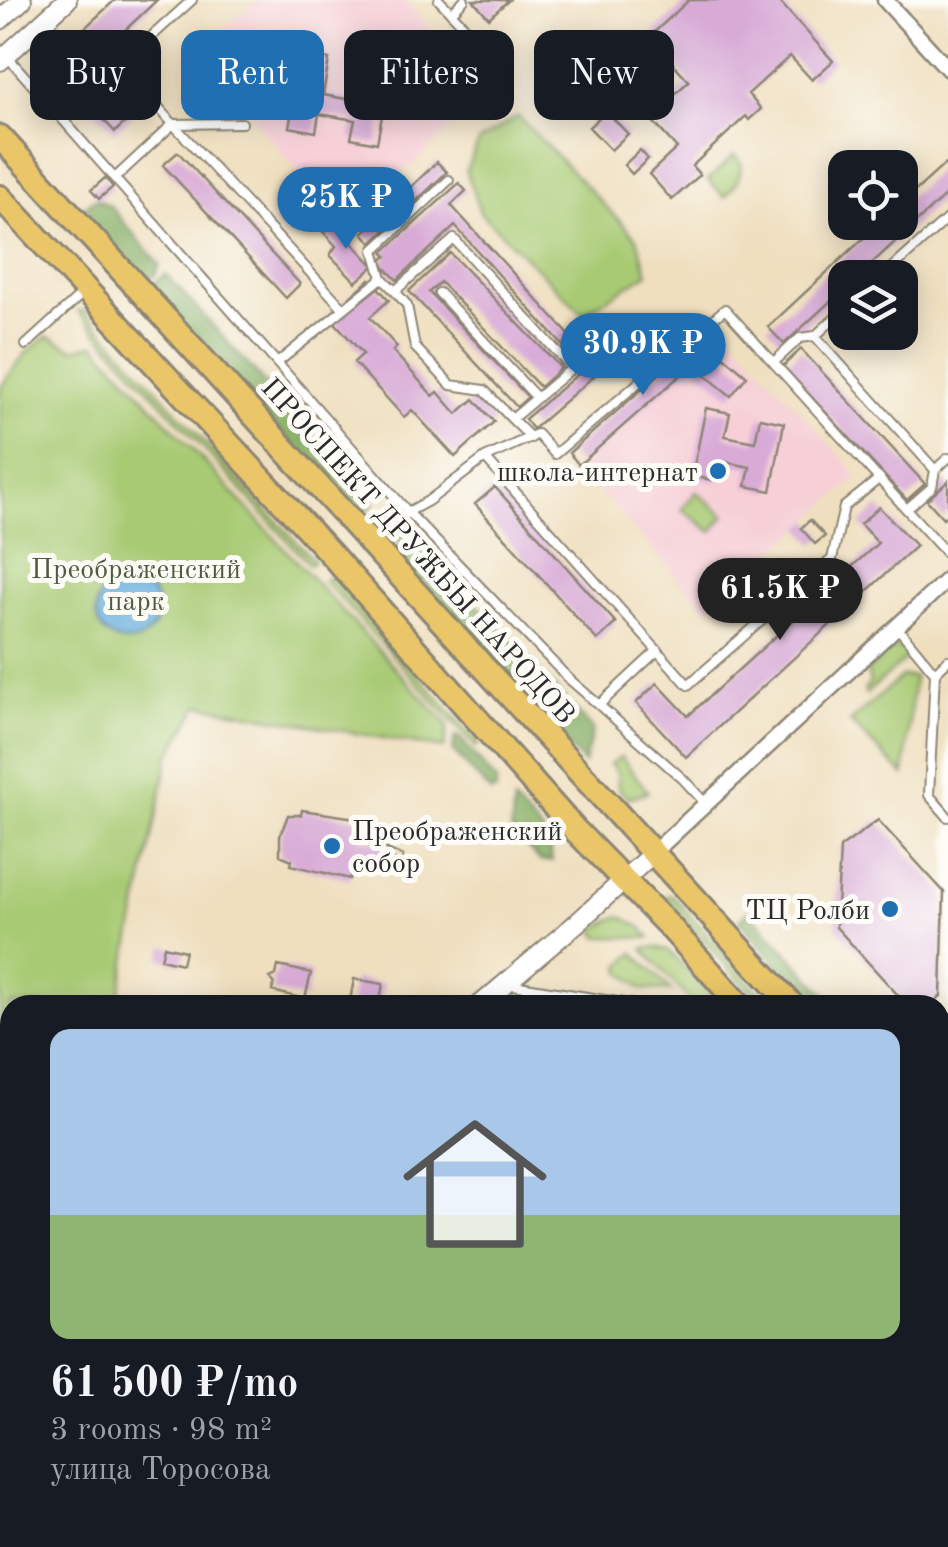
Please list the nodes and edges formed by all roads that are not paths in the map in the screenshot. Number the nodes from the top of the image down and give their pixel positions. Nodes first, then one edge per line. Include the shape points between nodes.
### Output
1 (22, 0) edge
2 (66, 0) edge
3 (192, 0) edge
4 (439, 0) edge
5 (464, 0) edge
6 (891, 2) edge
7 (451, 13) junction
8 (0, 20) edge
9 (468, 30) edge
10 (3, 58) edge
11 (948, 68) edge
12 (242, 123) dead end
13 (173, 124) junction
14 (0, 137) edge
15 (115, 178) junction
16 (449, 180) dead end
17 (0, 197) edge
18 (948, 218) edge
19 (901, 260) edge
20 (382, 278) junction
21 (85, 290) junction
22 (394, 291) junction
23 (439, 293) dead end
24 (342, 308) junction
25 (828, 324) edge
26 (815, 336) junction
27 (26, 346) dead end
28 (774, 362) junction
29 (277, 364) junction
30 (537, 398) junction
31 (512, 419) junction
32 (531, 438) junction
33 (485, 458) junction
34 (948, 458) edge
35 (935, 470) junction
36 (880, 478) junction
37 (908, 508) junction
38 (408, 512) junction
39 (372, 544) junction
40 (948, 555) edge
41 (948, 579) edge
42 (897, 627) junction
43 (658, 650) junction
44 (948, 660) edge
45 (934, 673) junction
46 (599, 705) junction
47 (706, 804) junction
48 (948, 817) edge
49 (653, 853) junction
50 (624, 881) junction
51 (504, 983) junction
52 (491, 995) edge
53 (576, 995) edge
54 (731, 995) edge
55 (783, 995) edge

1 - 8 street
2 - 10 street
3 - 13 lane via 121,64
4 - 7 lane
5 - 7 lane
6 - 11 street
7 - 9 lane
10 - 15 lane
12 - 13 lane
13 - 15 lane
13 - 24 lane
14 - 39 main road, ПРОСПЕКТ ДРУЖБЫ НАРОДОВ
15 - 29 lane
16 - 20 lane via 374,250
17 - 21 main road
18 - 19 lane
20 - 22 lane
20 - 24 lane
21 - 27 lane
21 - 50 main road
22 - 30 lane via 454,238 572,368
22 - 31 lane via 408,305 415,347 451,385 484,390
23 - 30 lane
24 - 29 lane
25 - 26 lane
26 - 28 lane via 800,338
26 - 35 lane
28 - 32 lane via 726,309 555,454 537,434
28 - 36 lane
29 - 38 lane
30 - 31 lane
31 - 32 lane
32 - 33 lane
33 - 38 lane
33 - 43 lane
34 - 35 lane
35 - 37 lane via 932,486
36 - 37 lane
36 - 43 lane via 844,508 832,559 688,685
37 - 40 lane
38 - 39 lane
38 - 46 lane
39 - 49 main road, ПРОСПЕКТ ДРУЖБЫ НАРОДОВ
41 - 42 street
42 - 45 lane
42 - 47 street
43 - 46 lane
44 - 45 lane
45 - 48 lane via 929,795
46 - 47 lane
47 - 49 street
49 - 50 street
49 - 55 main road, ПРОСПЕКТ ДРУЖБЫ НАРОДОВ
50 - 51 street
50 - 54 main road
51 - 52 street
51 - 53 lane

